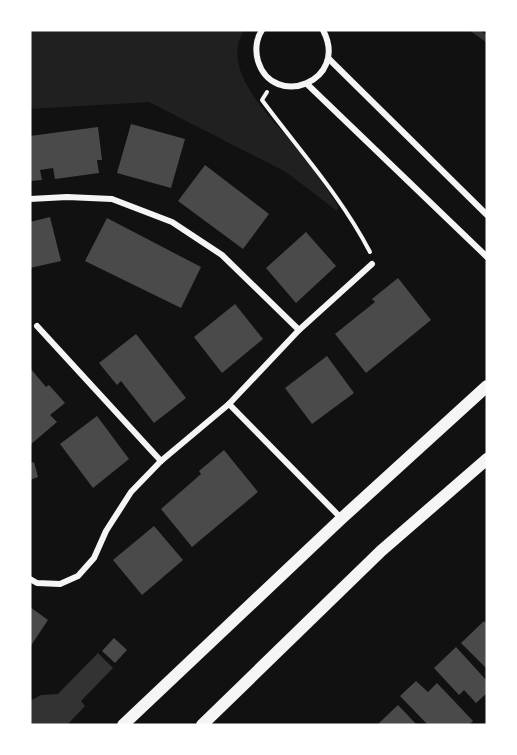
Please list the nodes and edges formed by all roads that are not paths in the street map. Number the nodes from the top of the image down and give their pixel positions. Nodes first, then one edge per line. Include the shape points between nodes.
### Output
1 (262, 30) edge
2 (323, 30) edge
3 (328, 59) junction
4 (307, 84) junction
5 (30, 199) edge
6 (487, 215) edge
7 (487, 257) edge
8 (372, 264) road end
9 (37, 326) dead end
10 (299, 330) junction
11 (487, 386) edge
12 (229, 404) junction
13 (487, 459) edge
14 (161, 460) junction
15 (341, 519) junction
16 (30, 579) edge
17 (123, 725) edge
18 (202, 725) edge

1 - 4 street via 256,55 266,75 285,86
2 - 3 street via 328,39
3 - 4 street via 321,74
3 - 6 street
4 - 7 street
5 - 10 street via 112,199 172,222 222,255
8 - 10 street
9 - 14 street
10 - 12 street
11 - 15 main road
12 - 14 street
12 - 15 street
13 - 18 main road via 381,551
14 - 16 street via 131,492 94,558 78,576 60,584
15 - 17 main road

